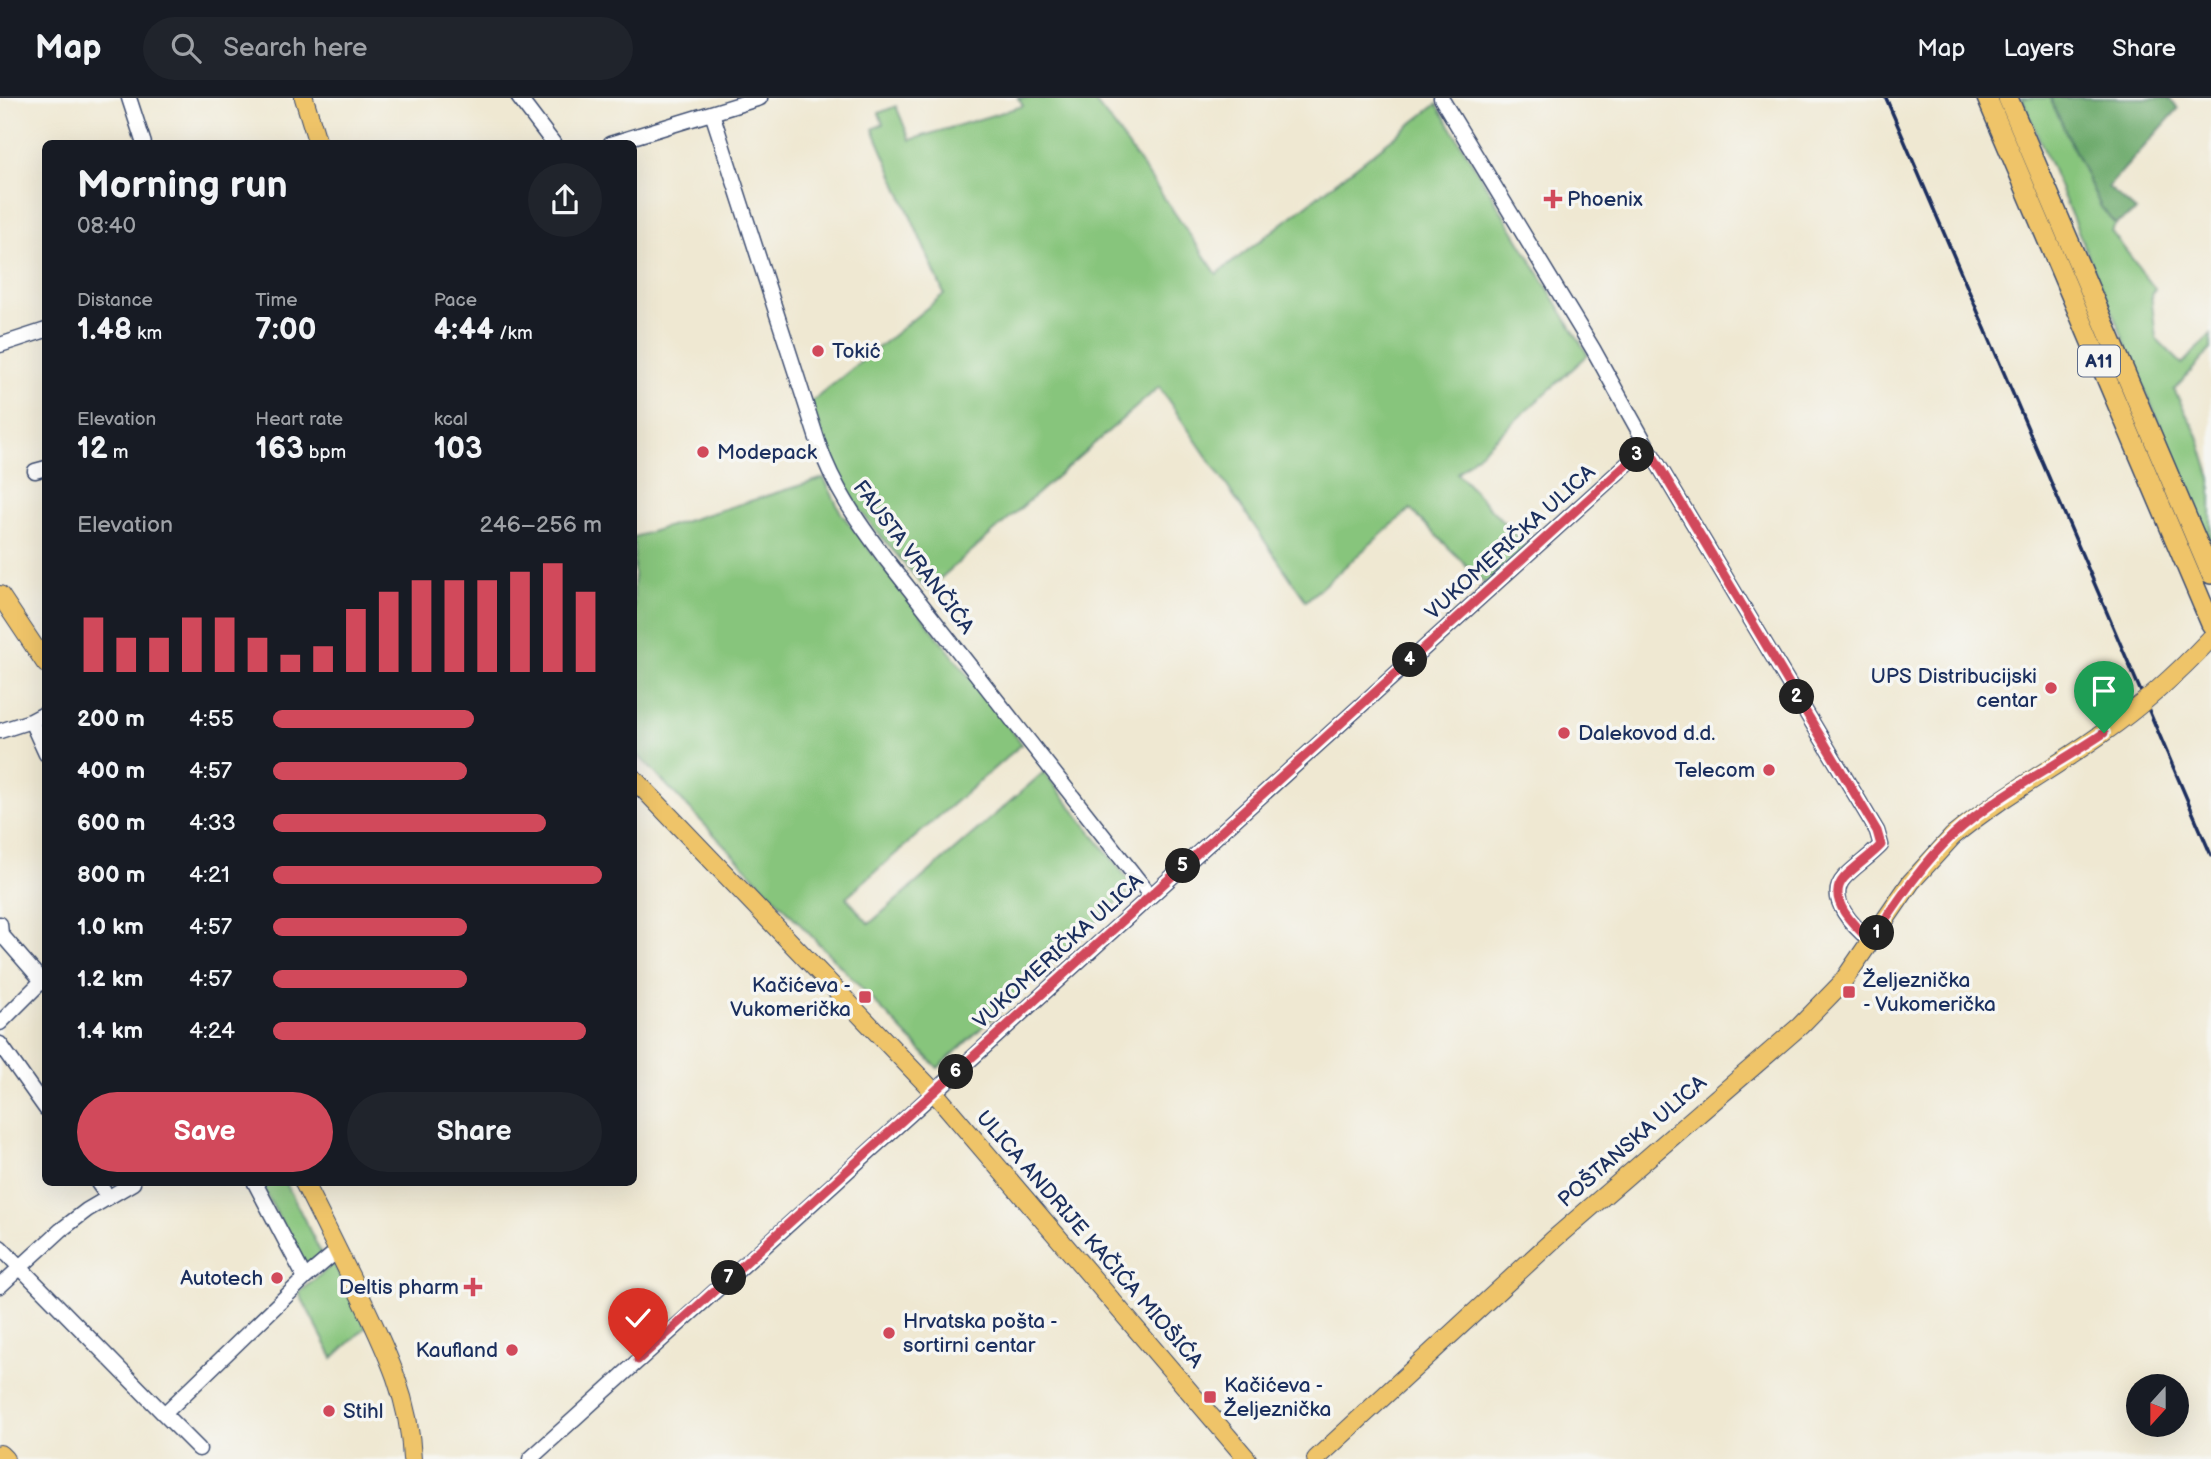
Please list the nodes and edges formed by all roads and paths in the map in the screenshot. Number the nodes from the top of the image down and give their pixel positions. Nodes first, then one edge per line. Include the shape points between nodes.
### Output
1 (129, 98) edge
2 (304, 98) edge
3 (519, 98) edge
4 (760, 98) edge
5 (1441, 98) edge
6 (1987, 98) edge
7 (2008, 98) edge
8 (712, 113) junction
9 (143, 140) edge
10 (317, 140) edge
11 (551, 140) edge
12 (623, 140) edge
13 (42, 331) edge
14 (0, 345) edge
15 (1647, 446) junction
16 (2211, 574) edge
17 (0, 595) edge
18 (2211, 624) edge
19 (2211, 638) edge
20 (42, 658) edge
21 (42, 715) edge
22 (31, 721) junction
23 (0, 731) edge
24 (42, 745) edge
25 (637, 782) edge
26 (1150, 895) junction
27 (0, 924) edge
28 (1871, 941) junction
29 (42, 978) edge
30 (42, 980) edge
31 (0, 1023) edge
32 (0, 1044) edge
33 (934, 1092) junction
34 (42, 1102) edge
35 (100, 1186) edge
36 (128, 1186) edge
37 (257, 1186) edge
38 (306, 1186) edge
39 (108, 1197) junction
40 (0, 1247) edge
41 (338, 1251) junction
42 (20, 1268) junction
43 (305, 1278) junction
44 (0, 1286) edge
45 (164, 1414) junction
46 (199, 1449) dead end
47 (0, 1454) edge
48 (5, 1459) edge
49 (412, 1459) edge
50 (530, 1459) edge
51 (1247, 1459) edge
52 (1316, 1459) edge

1 - 9 street
2 - 10 main road
3 - 11 street
4 - 8 street
5 - 15 street via 1594,349
6 - 18 highway, A11
7 - 16 highway, A11
8 - 12 street
8 - 26 street, FAUSTA VRANČIĆA via 820,446 844,500
13 - 14 street
15 - 26 street, VUKOMERIČKA ULICA
15 - 28 street via 1877,831 1881,845 1842,879 1838,890 1847,916
17 - 20 main road
19 - 28 main road, POŠTANSKA ULICA, bridge via 2129,714 1953,836 1912,882
21 - 22 street
22 - 23 street
22 - 24 street
25 - 33 main road, ULICA ANDRIJE KAČIĆA MIOŠIĆA
26 - 33 street, VUKOMERIČKA ULICA
27 - 29 street via 1,934
28 - 52 main road, POŠTANSKA ULICA via 1841,984 1800,1026 1553,1240
30 - 31 street
32 - 34 street
33 - 50 street, VUKOMERIČKA ULICA
33 - 51 main road, ULICA ANDRIJE KAČIĆA MIOŠIĆA
35 - 39 street
36 - 39 street
37 - 43 street
38 - 41 main road
39 - 42 street via 61,1230
40 - 42 street
41 - 43 street
41 - 49 main road via 398,1378
42 - 44 street
42 - 45 street
43 - 45 street
45 - 46 street
47 - 48 main road

